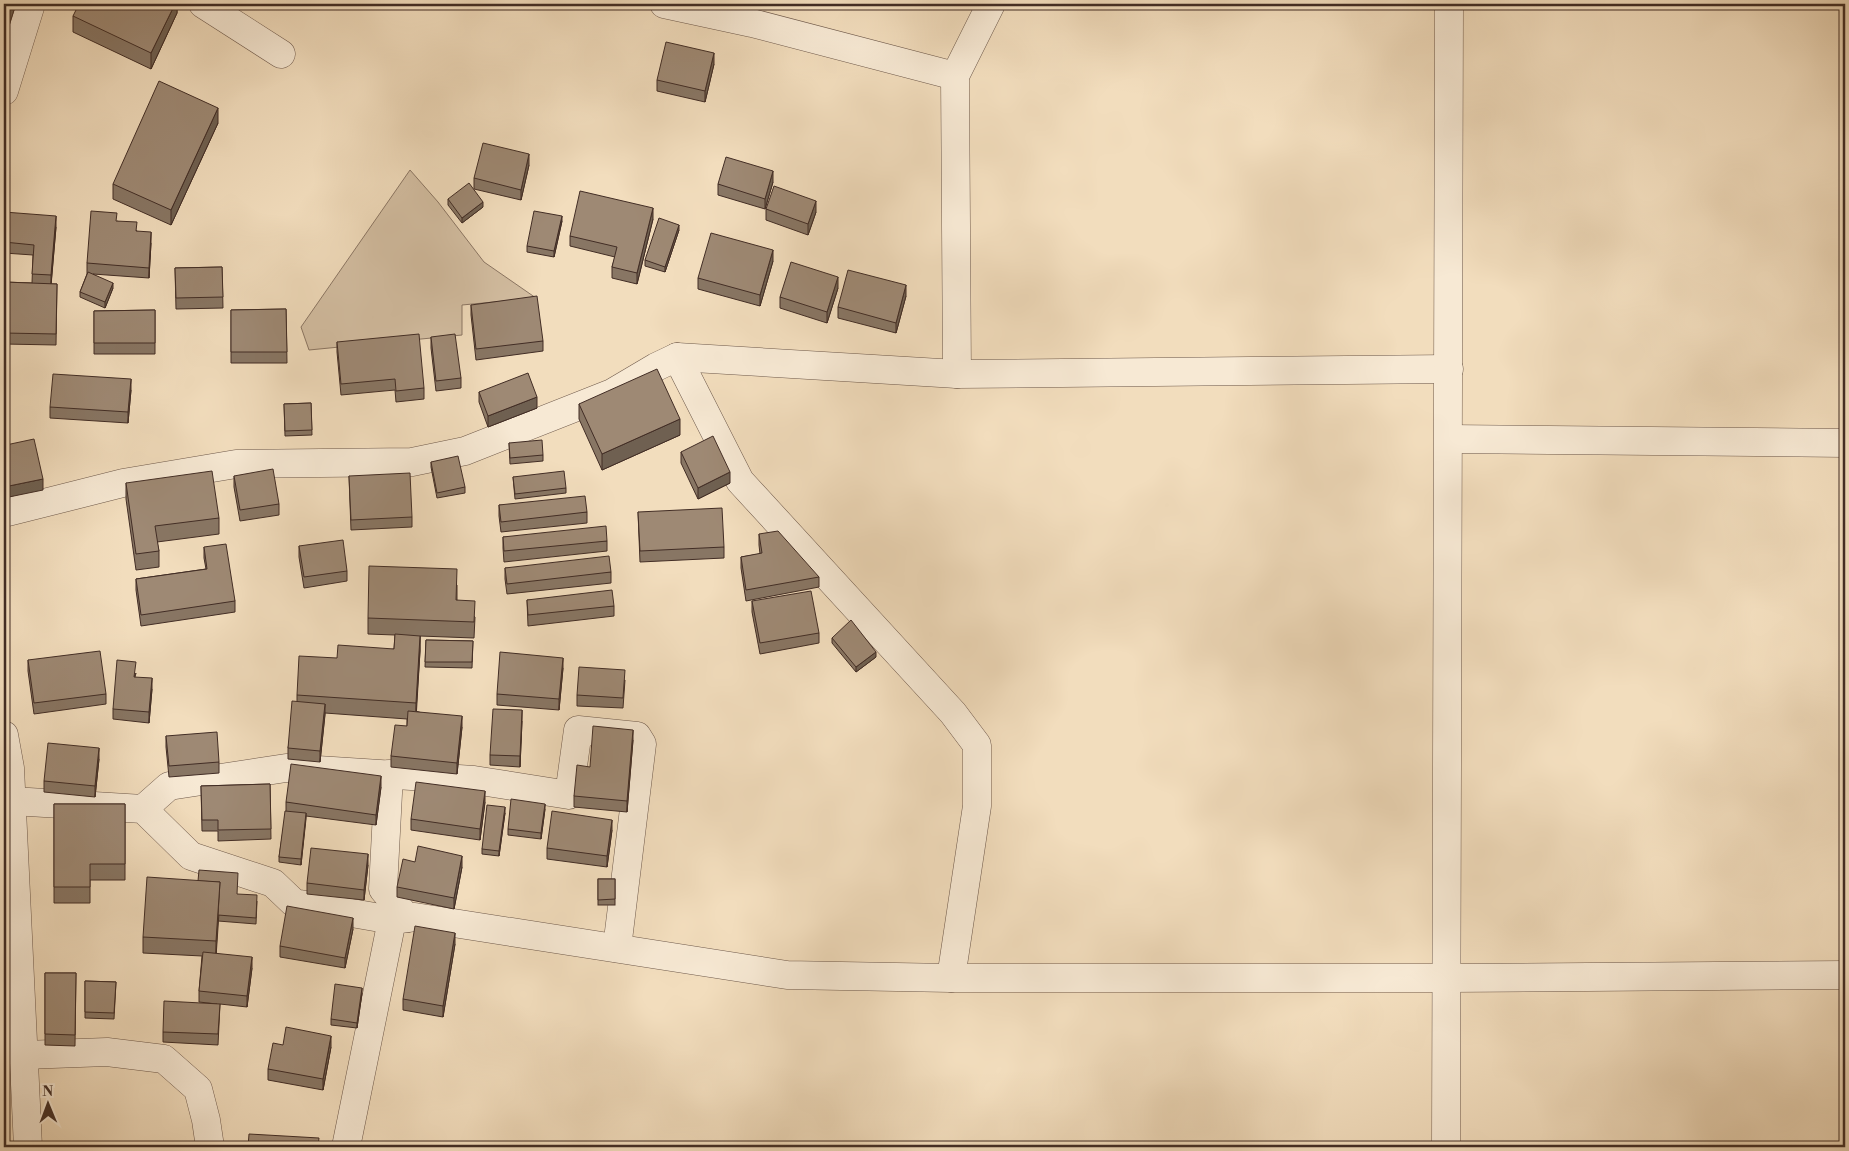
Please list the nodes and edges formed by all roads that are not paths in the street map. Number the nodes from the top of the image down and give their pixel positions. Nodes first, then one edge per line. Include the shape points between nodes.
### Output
1 (31, 4) edge
2 (203, 4) edge
3 (664, 4) edge
4 (990, 4) edge
5 (1450, 4) edge
6 (281, 54) dead end
7 (955, 76) junction
8 (4, 91) edge
9 (678, 357) junction
10 (1449, 369) junction
11 (957, 374) junction
12 (1449, 439) junction
13 (1845, 443) edge
14 (4, 513) edge
15 (4, 736) edge
16 (389, 774) junction
17 (12, 801) junction
18 (143, 808) junction
19 (399, 919) junction
20 (617, 948) junction
21 (1845, 976) edge
22 (951, 978) junction
23 (1447, 978) junction
24 (24, 1055) junction
25 (4, 1094) edge
26 (27, 1107) junction
27 (28, 1147) edge
28 (210, 1147) edge
29 (346, 1147) edge
30 (1446, 1147) edge

1 - 8 street
2 - 6 street
3 - 7 street via 752,23
4 - 7 street
5 - 10 street
7 - 11 street
9 - 11 street
9 - 14 street via 612,394 465,450 412,462 236,464 123,483
9 - 22 street via 740,481 953,713 978,745 977,806
10 - 11 street
10 - 12 street
12 - 13 street
12 - 23 street
15 - 17 street
16 - 18 street via 286,768 169,786
16 - 19 street via 383,889
16 - 20 street via 474,780 569,795 578,730 638,736 642,744
17 - 18 street
17 - 24 street
18 - 19 street via 191,856 273,883 294,903
19 - 20 street via 415,917
19 - 29 street
20 - 22 street via 787,975
21 - 23 street
22 - 23 street
23 - 30 street
24 - 26 street
24 - 28 street via 107,1052 164,1059 198,1089
25 - 26 street
26 - 27 street

